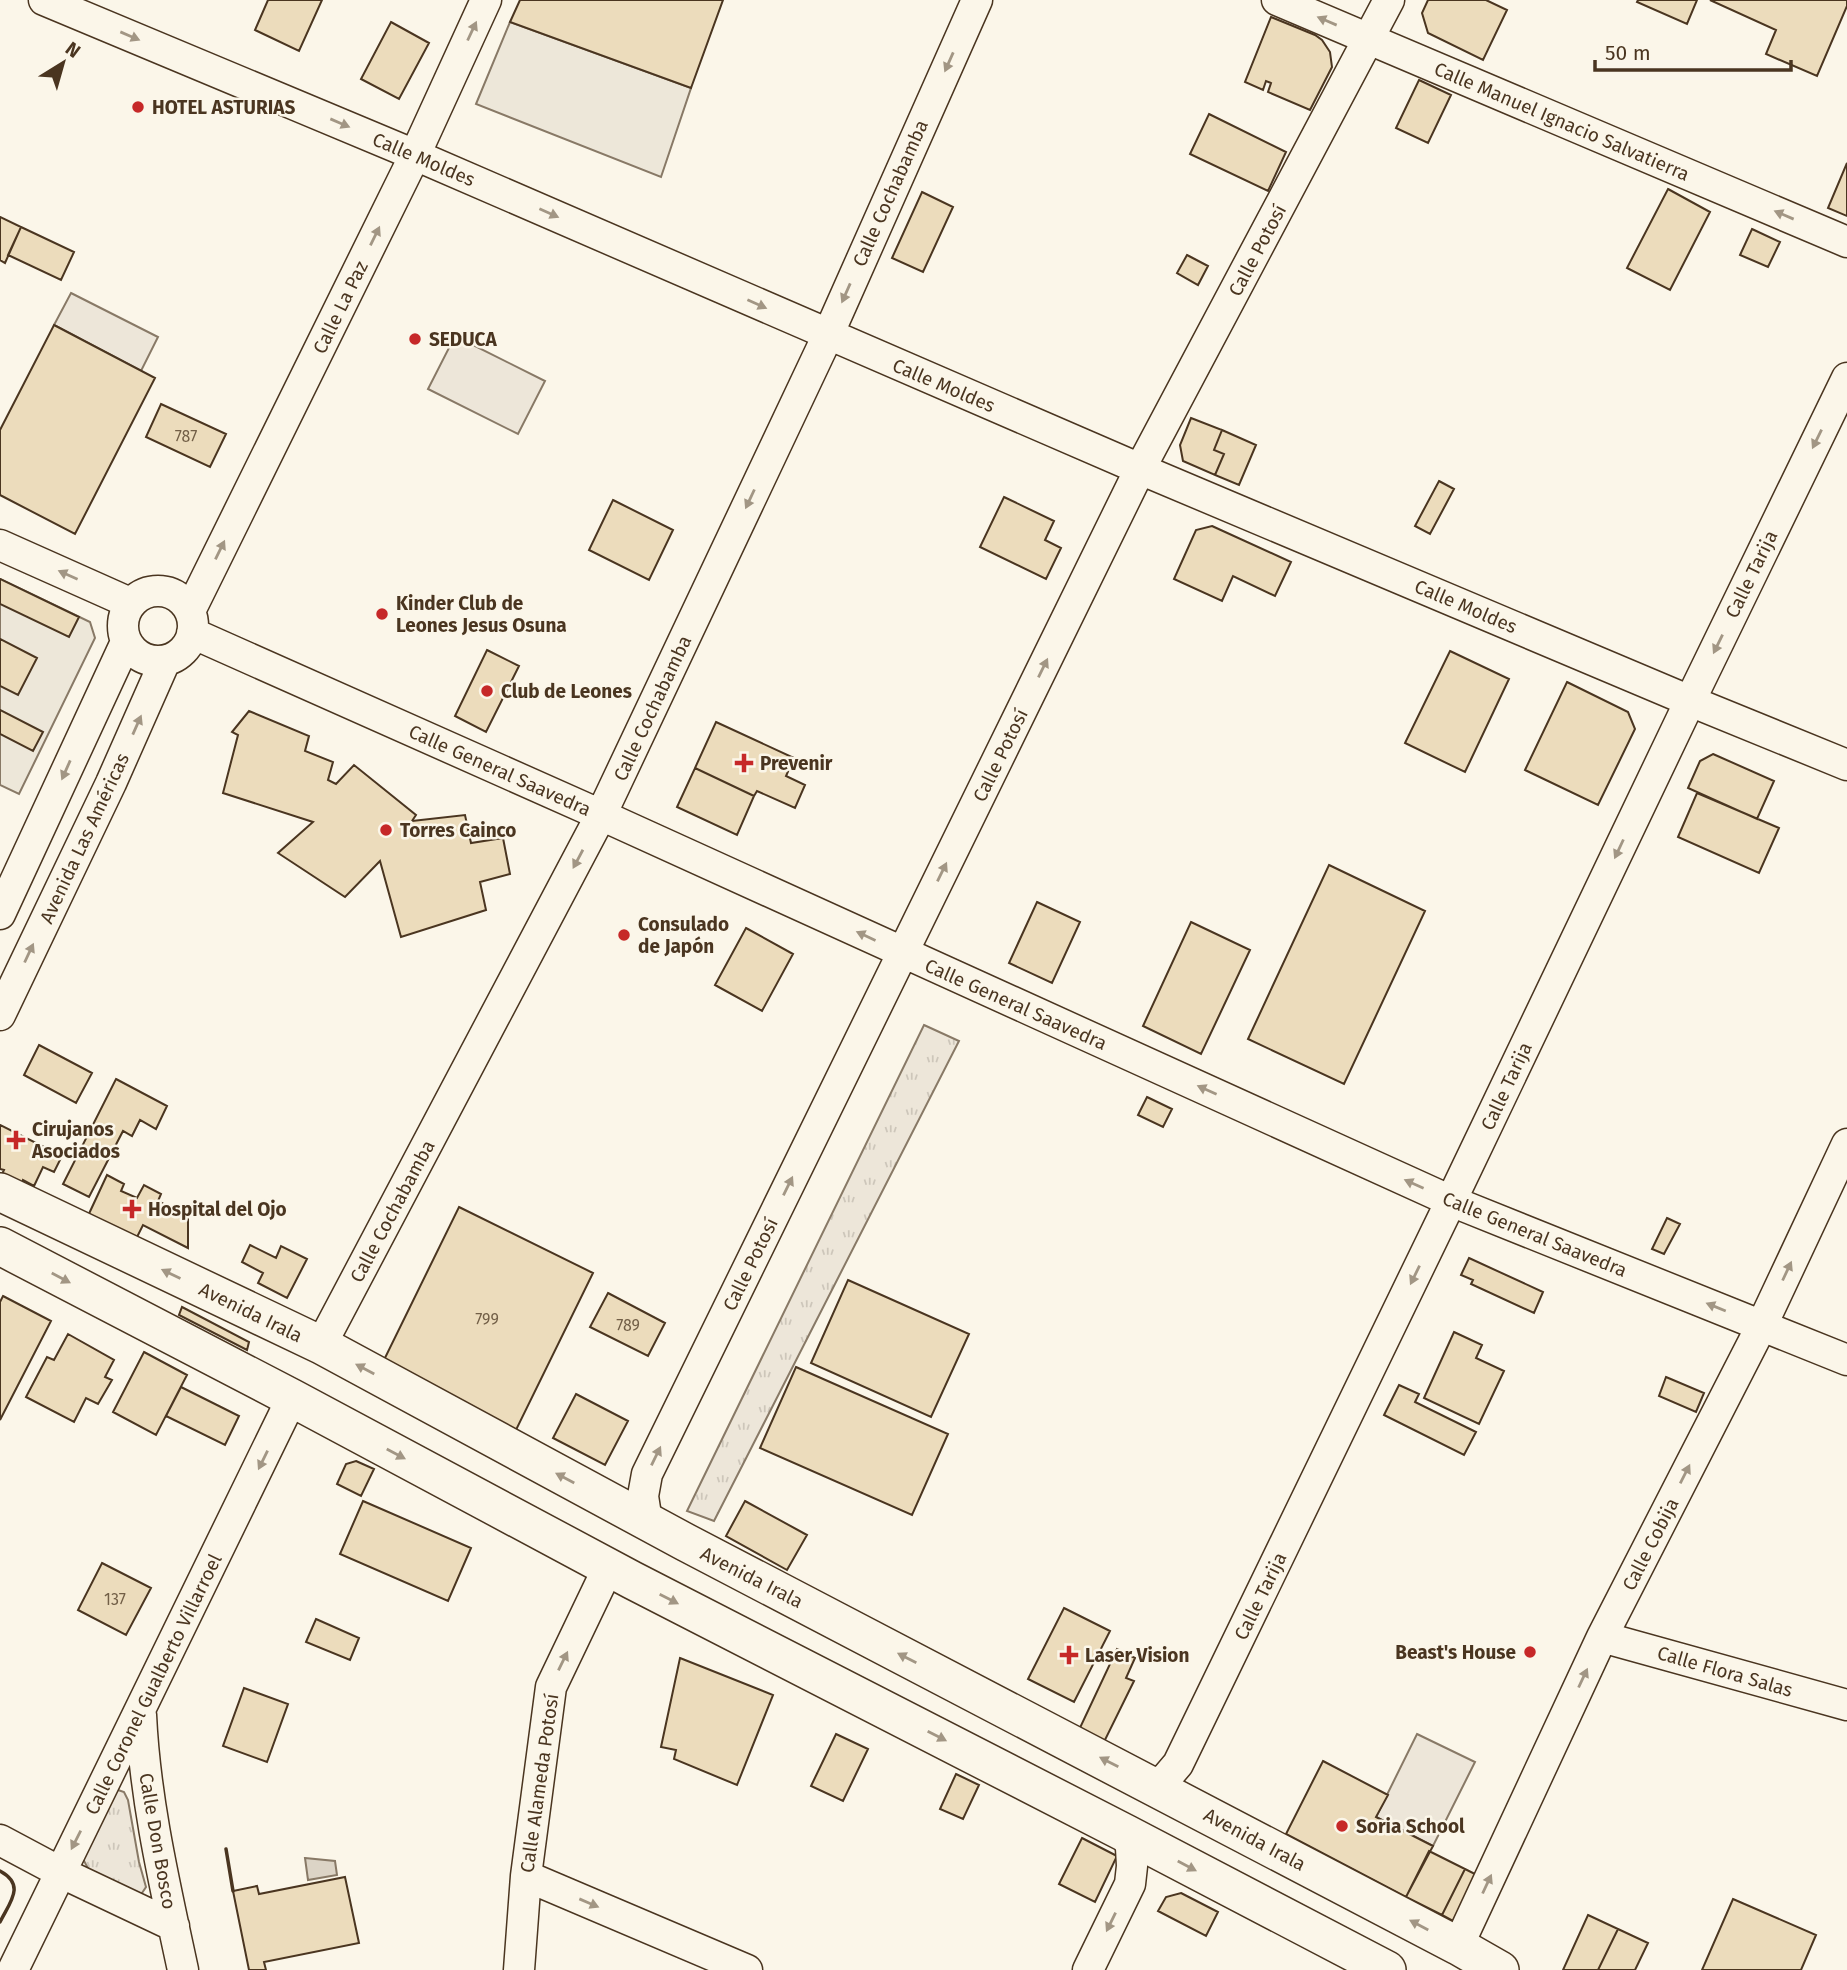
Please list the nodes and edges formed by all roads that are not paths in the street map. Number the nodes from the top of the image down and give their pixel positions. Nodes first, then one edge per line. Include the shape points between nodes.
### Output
1 (44, 0) edge
2 (486, 0) edge
3 (976, 0) edge
4 (1277, 0) edge
5 (1389, 0) edge
6 (1369, 39) junction
7 (415, 155) junction
8 (1847, 242) edge
9 (828, 335) junction
10 (1847, 378) edge
11 (1140, 469) junction
12 (0, 545) edge
13 (130, 603) junction
14 (191, 622) junction
15 (126, 642) junction
16 (166, 661) junction
17 (1690, 701) junction
18 (1847, 765) edge
19 (601, 815) junction
20 (0, 914) edge
21 (902, 952) junction
22 (0, 1015) edge
23 (1847, 1144) edge
24 (0, 1192) edge
25 (1451, 1201) junction
26 (0, 1246) edge
27 (1762, 1325) junction
28 (321, 1345) junction
29 (1847, 1360) edge
30 (292, 1398) junction
31 (647, 1522) junction
32 (608, 1568) junction
33 (1602, 1637) junction
34 (1847, 1705) edge
35 (141, 1711) junction
36 (1155, 1786) junction
37 (1127, 1834) junction
38 (0, 1840) edge
39 (60, 1872) junction
40 (526, 1876) junction
41 (174, 1926) junction
42 (1458, 1946) junction
43 (13, 1970) edge
44 (183, 1970) edge
45 (519, 1970) edge
46 (747, 1970) edge
47 (1088, 1970) edge
48 (1387, 1970) edge
49 (1500, 1970) edge

1 -> 7 street, Calle Moldes
7 -> 2 street, Calle La Paz
3 -> 9 street, Calle Cochabamba
6 -> 4 street, Calle Manuel Ignacio Salvatierra
5 - 6 street, Calle Potosí
8 -> 6 street, Calle Manuel Ignacio Salvatierra
6 - 11 street, Calle Potosí
7 -> 9 street, Calle Moldes
14 -> 7 street, Calle La Paz
9 - 11 street, Calle Moldes
9 -> 19 street, Calle Cochabamba
10 -> 17 street, Calle Tarija
11 - 17 street, Calle Moldes
21 -> 11 street, Calle Potosí
13 -> 12 street
13 - 14 street via 158,590 177,596
13 - 15 street via 122,622
14 - 16 street via 189,643
14 - 19 street, Calle General Saavedra
15 - 16 street via 142,658
15 -> 20 street
22 -> 16 street, Avenida Las Américas
17 - 18 street, Calle Moldes
17 -> 25 street, Calle Tarija
21 -> 19 street, Calle General Saavedra
19 -> 28 street, Calle Cochabamba
25 -> 21 street, Calle General Saavedra
31 -> 21 street, Calle Potosí via 643,1496 647,1474
27 -> 23 street, Calle Cobija
28 -> 24 main road, Avenida Irala
27 -> 25 street, Calle General Saavedra
25 -> 36 street, Calle Tarija via 1178,1764
26 -> 30 main road
27 - 29 street, Calle General Saavedra
33 -> 27 street, Calle Cobija
28 - 30 main road, Calle Cochabamba
31 -> 28 main road, Avenida Irala
30 -> 32 main road
30 -> 35 street, Calle Coronel Gualberto Villarroel
36 -> 31 main road, Avenida Irala
32 -> 37 main road
40 -> 32 street, Calle Alameda Potosí via 551,1687
33 - 34 street, Calle Flora Salas
42 -> 33 street, Calle Cobija
35 -> 39 street, Calle Coronel Gualberto Villarroel
35 - 41 street, Calle Don Bosco via 150,1806
42 -> 36 main road, Avenida Irala
37 -> 47 street via 1130,1884
37 -> 48 main road
38 - 39 street
39 - 41 street
39 - 43 street, Calle Coronel Gualberto Villarroel
40 - 45 street, Calle Alameda Potosí
40 -> 46 street
41 - 44 street, Calle Don Bosco
42 - 49 main road, Avenida Irala

